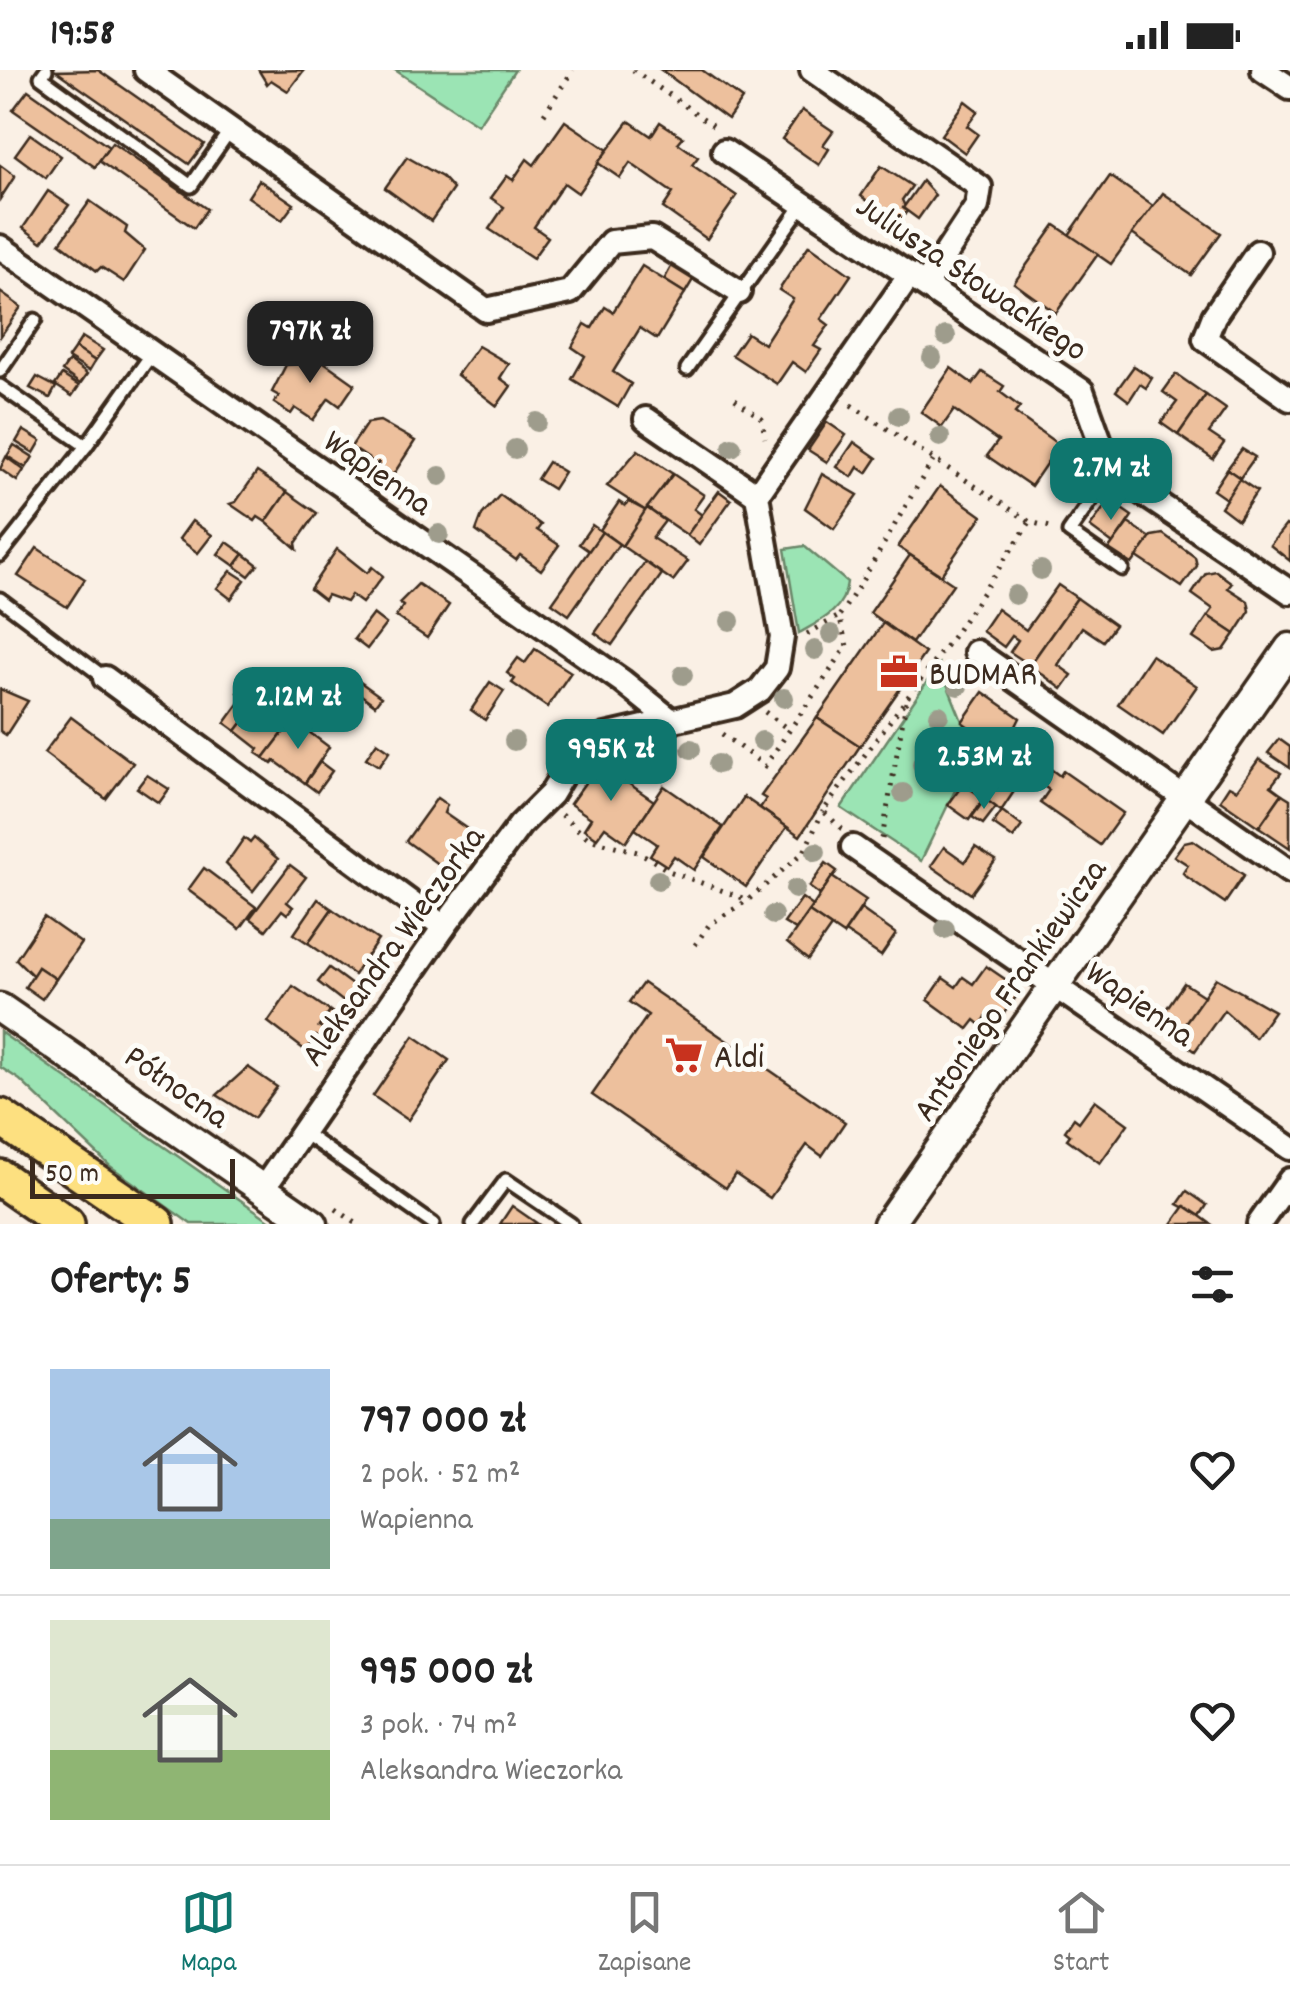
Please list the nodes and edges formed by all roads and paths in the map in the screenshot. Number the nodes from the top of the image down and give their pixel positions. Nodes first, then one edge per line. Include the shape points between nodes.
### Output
1 (46, 70) edge
2 (146, 70) edge
3 (572, 70) edge
4 (633, 70) edge
5 (812, 70) edge
6 (1263, 70) edge
7 (1290, 88) edge
8 (544, 114) dead end
9 (230, 130) junction
10 (724, 150) joint
11 (802, 204) junction
12 (0, 247) edge
13 (1258, 252) dead end
14 (918, 280) junction
15 (738, 292) junction
16 (35, 320) dead end
17 (150, 355) junction
18 (687, 368) dead end
19 (0, 371) edge
20 (0, 386) edge
21 (832, 392) junction
22 (735, 399) dead end
23 (1290, 399) edge
24 (646, 419) dead end
25 (86, 446) junction
26 (933, 460) junction
27 (781, 467) junction
28 (1111, 472) junction
29 (758, 495) junction
30 (0, 555) edge
31 (1122, 568) dead end
32 (1290, 592) edge
33 (0, 599) edge
34 (1290, 648) edge
35 (976, 652) dead end
36 (105, 678) joint
37 (906, 699) junction
38 (668, 718) junction
39 (776, 720) dead end
40 (789, 730) junction
41 (739, 747) dead end
42 (551, 794) junction
43 (1186, 802) junction
44 (823, 811) junction
45 (831, 818) dead end
46 (852, 846) dead end
47 (878, 864) junction
48 (1290, 872) edge
49 (748, 900) junction
50 (444, 927) junction
51 (695, 945) dead end
52 (1056, 986) junction
53 (0, 1008) edge
54 (0, 1116) edge
55 (301, 1131) junction
56 (1290, 1148) edge
57 (0, 1178) edge
58 (1290, 1180) edge
59 (263, 1190) junction
60 (66, 1224) edge
61 (156, 1224) edge
62 (313, 1224) edge
63 (434, 1224) edge
64 (473, 1224) edge
65 (570, 1224) edge
66 (888, 1224) edge
67 (1259, 1224) edge

1 - 9 lane via 41,78 191,186
2 - 9 street
3 - 8 path
4 - 10 path via 720,130
5 - 14 street via 980,187 977,206
6 - 7 street
9 - 15 street via 486,310 570,292 611,242 652,238
10 - 11 street, Juliusza Słowackiego
11 - 14 street, Juliusza Słowackiego
11 - 15 lane
12 - 17 street, Wapienna
13 - 23 street via 1205,339
14 - 21 street
14 - 28 street, Juliusza Słowackiego via 1082,391
15 - 18 lane
16 - 19 lane
17 - 25 lane
17 - 38 street, Wapienna
20 - 25 lane
21 - 26 path
21 - 27 street
22 - 27 path via 762,419 770,458
24 - 29 street
25 - 30 lane
26 - 37 path via 1030,522
26 - 40 path via 839,616 847,646
27 - 29 street
28 - 31 lane via 1070,532
28 - 32 street
29 - 38 street, Aleksandra Wieczorka via 782,637 777,668 735,706
33 - 36 lane
34 - 43 street, Antoniego Frankiewicza
35 - 43 street
36 - 50 street
37 - 44 path
37 - 47 path
38 - 42 street, Aleksandra Wieczorka via 589,743
39 - 40 path
40 - 41 path via 765,766
42 - 49 path via 563,819 590,839 641,853 669,871
42 - 50 street, Aleksandra Wieczorka
43 - 48 street
43 - 52 street, Antoniego Frankiewicza
44 - 45 path
44 - 49 path via 804,852
46 - 47 street, Wapienna
47 - 52 street, Wapienna
49 - 51 path via 709,924
50 - 55 street, Aleksandra Wieczorka
52 - 56 street, Wapienna
52 - 66 street, Antoniego Frankiewicza
53 - 59 street, Północna
54 - 61 main road
55 - 59 street, Aleksandra Wieczorka
55 - 63 lane
57 - 60 main road
58 - 67 street
59 - 62 street, Północna
64 - 65 lane via 506,1180

